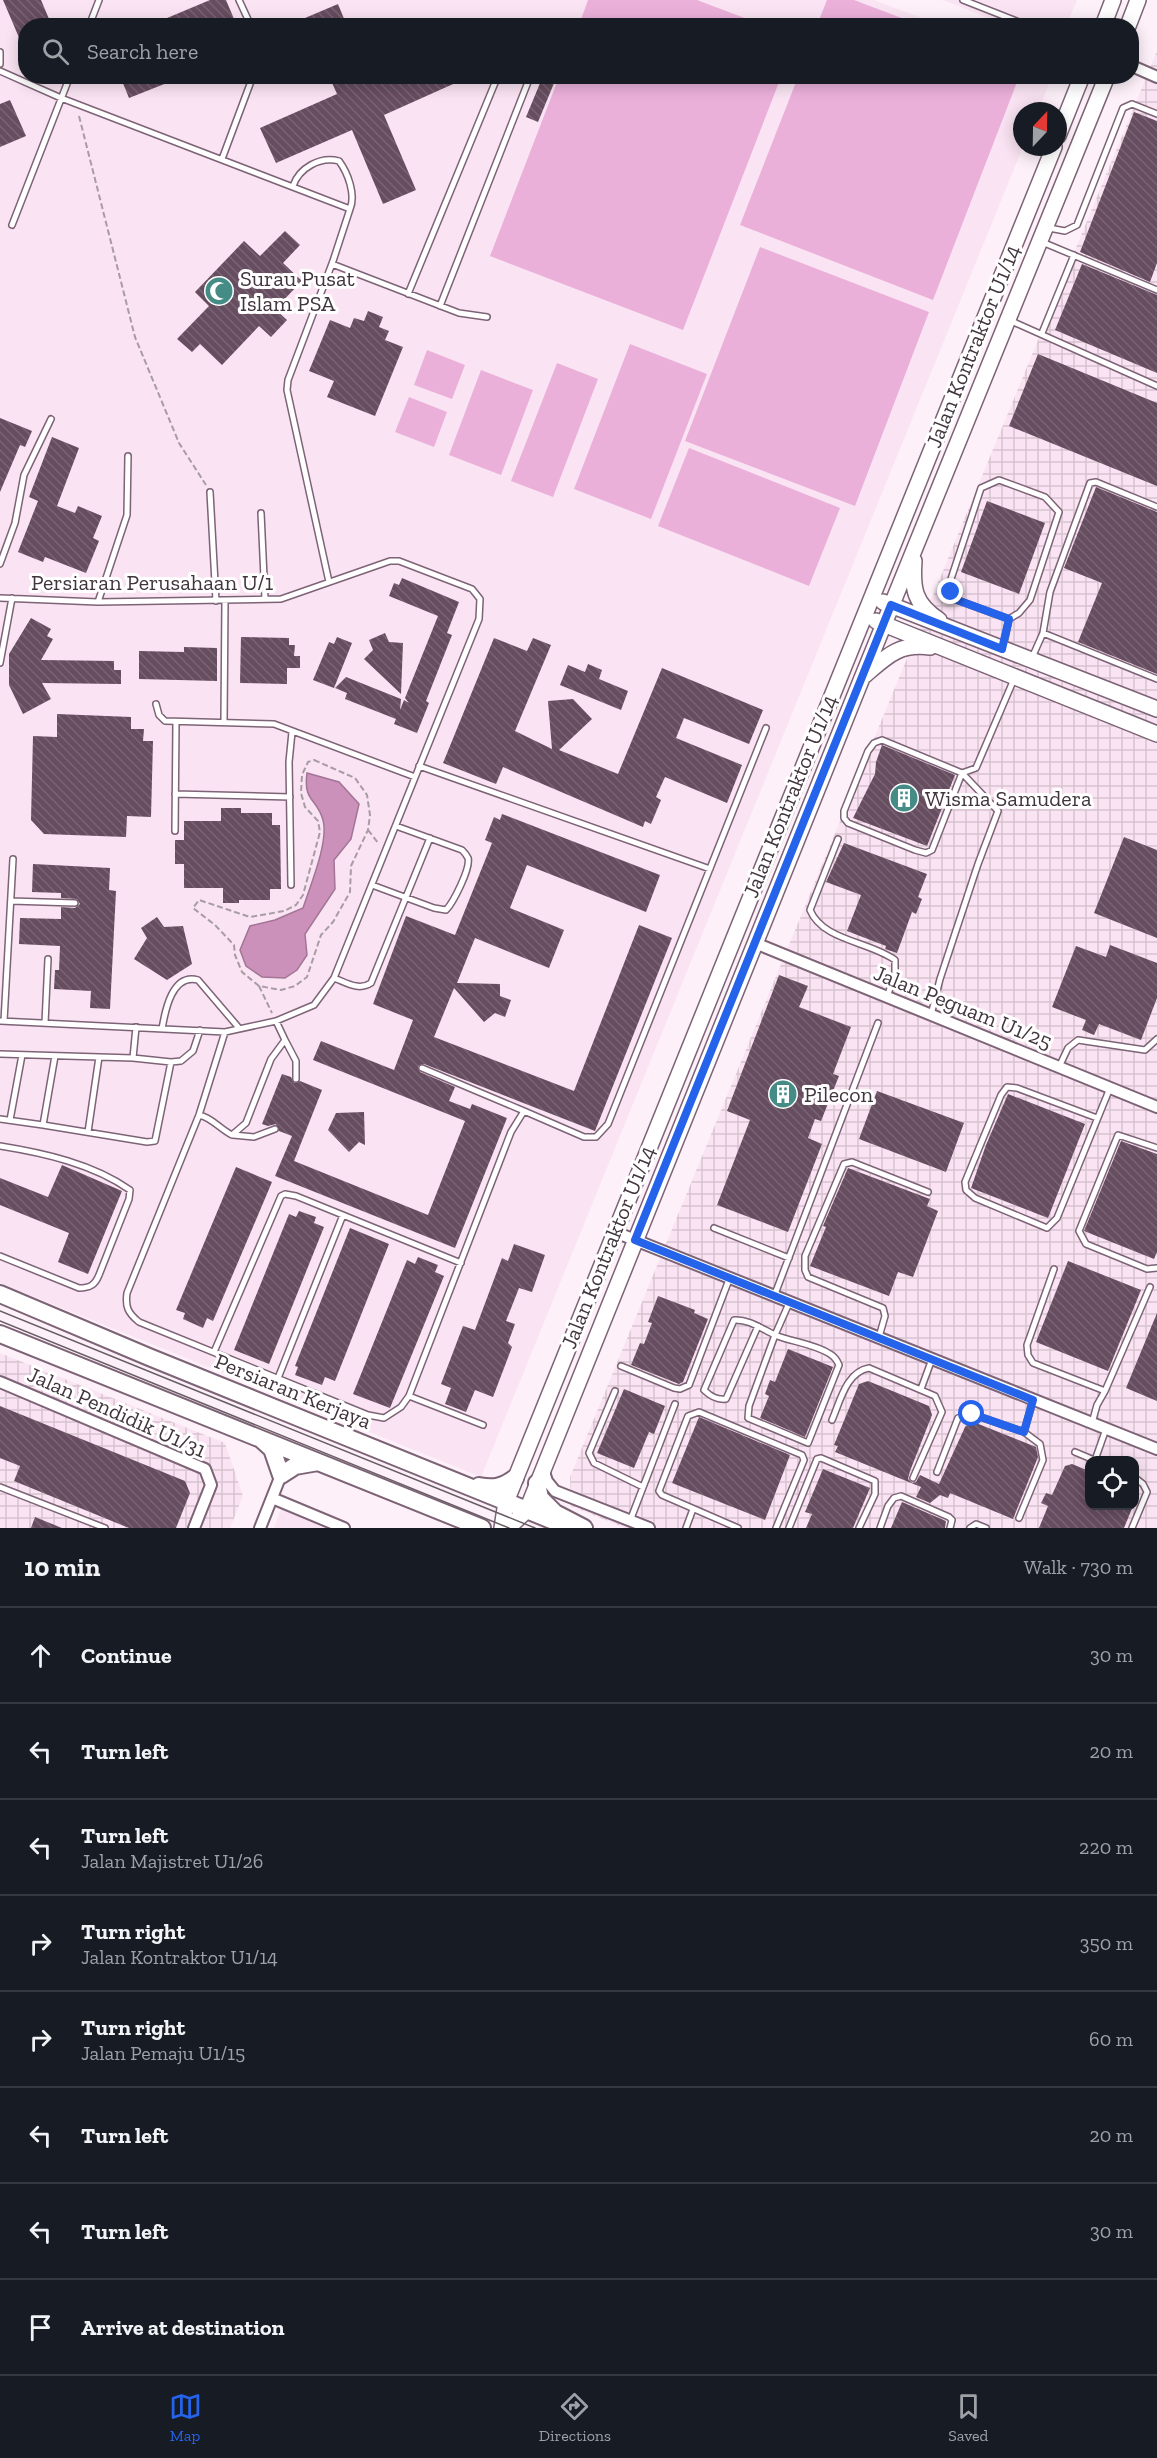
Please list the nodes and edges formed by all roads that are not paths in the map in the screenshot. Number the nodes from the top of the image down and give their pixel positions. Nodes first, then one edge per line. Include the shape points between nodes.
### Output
1 (99, 0) edge
2 (238, 0) edge
3 (963, 0) edge
4 (1113, 0) edge
5 (1138, 0) edge
6 (92, 18) edge
7 (247, 18) edge
8 (1009, 18) edge
9 (1105, 18) edge
10 (1131, 18) edge
11 (0, 52) edge
12 (0, 64) edge
13 (1139, 69) edge
14 (0, 71) edge
15 (1157, 76) edge
16 (18, 79) edge
17 (29, 84) edge
18 (66, 84) edge
19 (250, 84) edge
20 (495, 84) edge
21 (527, 84) edge
22 (1079, 84) edge
23 (1104, 84) edge
24 (61, 98) junction
25 (1067, 113) edge
26 (1157, 114) edge
27 (1050, 156) edge
28 (222, 159) junction
29 (293, 186) junction
30 (351, 209) junction
31 (12, 225) dead end
32 (1043, 234) junction
33 (1074, 255) junction
34 (332, 264) junction
35 (1157, 290) edge
36 (408, 294) junction
37 (440, 306) junction
38 (487, 317) dead end
39 (1008, 320) junction
40 (1042, 333) junction
41 (1157, 386) edge
42 (51, 419) dead end
43 (128, 456) dead end
44 (210, 492) road end
45 (1157, 507) edge
46 (261, 513) dead end
47 (914, 549) junction
48 (0, 564) edge
49 (329, 582) junction
50 (872, 597) junction
51 (0, 598) edge
52 (12, 598) junction
53 (265, 599) junction
54 (216, 601) junction
55 (225, 601) junction
56 (98, 602) junction
57 (891, 605) junction
58 (864, 616) junction
59 (1009, 619) junction
60 (884, 623) junction
61 (955, 630) junction
62 (1044, 633) junction
63 (1002, 649) junction
64 (948, 650) junction
65 (1031, 660) junction
66 (0, 663) edge
67 (1015, 676) junction
68 (862, 678) junction
69 (1157, 679) edge
70 (156, 704) dead end
71 (1157, 709) edge
72 (224, 721) junction
73 (176, 722) junction
74 (766, 728) dead end
75 (292, 732) junction
76 (1157, 734) edge
77 (419, 766) junction
78 (963, 773) junction
79 (415, 777) junction
80 (175, 794) junction
81 (290, 796) junction
82 (396, 826) junction
83 (175, 831) dead end
84 (430, 838) junction
85 (838, 839) dead end
86 (13, 859) dead end
87 (710, 869) junction
88 (291, 885) dead end
89 (372, 885) junction
90 (405, 897) junction
91 (11, 902) junction
92 (75, 903) dead end
93 (755, 943) junction
94 (48, 959) dead end
95 (334, 978) junction
96 (886, 997) junction
97 (932, 1015) junction
98 (2, 1021) edge
99 (276, 1021) junction
100 (45, 1023) junction
101 (878, 1023) dead end
102 (136, 1028) junction
103 (239, 1028) junction
104 (162, 1029) junction
105 (201, 1030) junction
106 (225, 1032) junction
107 (285, 1040) junction
108 (1157, 1040) edge
109 (0, 1054) edge
110 (22, 1055) junction
111 (55, 1056) junction
112 (99, 1057) junction
113 (133, 1058) junction
114 (171, 1062) junction
115 (1059, 1067) junction
116 (422, 1068) dead end
117 (296, 1080) dead end
118 (1110, 1088) junction
119 (1157, 1107) edge
120 (524, 1111) junction
121 (199, 1115) junction
122 (1097, 1118) junction
123 (0, 1119) edge
124 (10, 1120) junction
125 (43, 1125) junction
126 (275, 1129) dead end
127 (88, 1132) junction
128 (232, 1135) junction
129 (0, 1146) edge
130 (1157, 1149) edge
131 (928, 1192) dead end
132 (343, 1215) junction
133 (714, 1228) dead end
134 (615, 1232) junction
135 (635, 1240) junction
136 (0, 1256) edge
137 (789, 1258) junction
138 (461, 1263) junction
139 (1157, 1268) edge
140 (1054, 1269) dead end
141 (730, 1277) junction
142 (1150, 1287) dead end
143 (0, 1294) edge
144 (775, 1294) junction
145 (791, 1301) junction
146 (758, 1326) junction
147 (0, 1334) edge
148 (775, 1335) junction
149 (879, 1337) junction
150 (214, 1353) junction
151 (932, 1359) junction
152 (621, 1366) dead end
153 (278, 1378) junction
154 (0, 1382) edge
155 (921, 1389) junction
156 (615, 1391) dead end
157 (1105, 1391) junction
158 (409, 1396) junction
159 (1033, 1400) junction
160 (675, 1404) dead end
161 (832, 1420) dead end
162 (1092, 1423) junction
163 (483, 1425) dead end
164 (1106, 1429) junction
165 (1024, 1432) junction
166 (261, 1439) junction
167 (1157, 1449) edge
168 (1076, 1452) dead end
169 (1085, 1456) edge
170 (1096, 1456) edge
171 (319, 1462) junction
172 (413, 1464) junction
173 (937, 1472) dead end
174 (281, 1475) junction
175 (540, 1476) junction
176 (516, 1478) junction
177 (914, 1478) dead end
178 (1139, 1481) edge
179 (0, 1487) edge
180 (643, 1487) junction
181 (272, 1498) junction
182 (506, 1502) junction
183 (693, 1509) junction
184 (526, 1510) junction
185 (1019, 1518) dead end
186 (630, 1521) junction
187 (105, 1528) edge
188 (194, 1528) edge
189 (260, 1528) edge
190 (344, 1528) edge
191 (482, 1528) edge
192 (502, 1528) edge
193 (508, 1528) edge
194 (571, 1528) edge
195 (584, 1528) edge
196 (649, 1528) edge
197 (686, 1528) edge
198 (738, 1528) edge
199 (776, 1528) edge
200 (789, 1528) edge
201 (859, 1528) edge
202 (880, 1528) edge
203 (950, 1528) edge
204 (970, 1528) edge
205 (986, 1528) edge
206 (1132, 1528) edge

1 - 6 lane
2 - 7 lane
3 - 8 lane
4 - 9 street
5 - 10 street
11 - 12 lane
13 - 15 street
14 - 16 lane
17 - 24 lane
18 - 24 lane
19 - 28 lane
20 - 36 lane
21 - 37 lane
22 - 25 street
23 - 32 street, Jalan Kontraktor U1/14
24 - 28 lane
24 - 31 lane
26 - 32 lane via 1132,104 1123,108 1077,225
27 - 50 street, Jalan Kontraktor U1/14
28 - 29 lane
29 - 30 lane
29 - 30 lane via 309,166 321,160 339,161 351,189
30 - 34 lane
32 - 33 lane
32 - 39 street, Jalan Kontraktor U1/14
33 - 35 lane
33 - 40 lane
34 - 36 lane
34 - 49 lane via 287,390
36 - 37 lane
37 - 38 lane
39 - 40 lane
39 - 47 street, Jalan Kontraktor U1/14
40 - 41 lane
42 - 48 lane via 24,475 15,523
43 - 56 lane via 127,515
44 - 54 lane
45 - 62 lane via 1090,483 1050,592
46 - 53 lane
47 - 57 street, Jalan Kontraktor U1/14
47 - 61 street via 912,585 918,600 929,613
49 - 53 lane, Persiaran Perusahaan U/1 via 281,599
49 - 77 lane, Persiaran Perusahaan U/1 via 399,561 472,589 480,599 479,619
50 - 57 street
50 - 58 street, Jalan Kontraktor U1/14
51 - 52 lane, Persiaran Perusahaan U/1
52 - 56 lane, Persiaran Perusahaan U/1
52 - 66 lane
53 - 55 lane, Persiaran Perusahaan U/1
54 - 55 lane, Persiaran Perusahaan U/1
54 - 56 lane, Persiaran Perusahaan U/1
55 - 72 lane
57 - 60 street, Jalan Kontraktor U1/14
57 - 61 street
58 - 60 street
58 - 134 street, Jalan Kontraktor U1/14
59 - 59 lane via 1030,600 1059,512 1045,497 999,480 981,488 950,582 957,600
59 - 63 lane
60 - 64 street
60 - 68 street, Jalan Kontraktor U1/14
61 - 63 street
62 - 65 lane
62 - 69 lane
63 - 65 street
64 - 67 street
64 - 68 street via 916,645 896,650
65 - 71 street
67 - 76 street
67 - 78 lane via 976,768
68 - 93 street, Jalan Kontraktor U1/14
70 - 73 lane via 165,721
72 - 73 lane
72 - 75 lane via 274,724
73 - 80 lane
74 - 87 lane
75 - 79 lane
75 - 81 lane
77 - 79 lane
77 - 87 lane
78 - 78 lane via 882,740 874,743 844,818 848,823 926,853 932,850
78 - 97 lane via 998,811 940,980
79 - 82 lane
80 - 81 lane
80 - 83 lane
81 - 88 lane
82 - 84 lane
82 - 89 lane
84 - 90 lane
84 - 90 lane via 462,850 468,857 453,903 446,910
85 - 96 lane via 810,910 814,921 825,929 895,960 895,974
86 - 91 lane
87 - 120 lane via 608,1124 596,1137 584,1137
89 - 90 lane
89 - 95 lane
90 - 95 lane via 371,983 356,986
91 - 92 lane
91 - 98 lane
93 - 96 street, Jalan Peguam U1/25
93 - 135 street, Jalan Kontraktor U1/14
94 - 100 lane
95 - 99 lane via 314,1005
96 - 97 street, Jalan Peguam U1/25
97 - 115 street, Jalan Peguam U1/25
98 - 100 lane
99 - 103 lane
99 - 107 lane
100 - 102 lane
101 - 137 lane
102 - 104 lane
102 - 113 lane
103 - 104 lane via 198,980 192,979 179,984 170,995
103 - 106 lane
104 - 105 lane
105 - 106 lane
105 - 114 lane via 194,1051 181,1061
106 - 121 lane
107 - 117 lane via 296,1060
107 - 128 lane via 271,1059 246,1123
108 - 115 lane via 1145,1050 1078,1040 1068,1048
109 - 110 lane
110 - 111 lane
110 - 124 lane
111 - 112 lane
111 - 125 lane
112 - 113 lane
112 - 127 lane
113 - 114 lane
114 - 127 lane via 155,1141
115 - 118 street, Jalan Peguam U1/25
116 - 120 lane
118 - 119 street, Jalan Peguam U1/25
118 - 122 lane
120 - 138 lane via 511,1132
121 - 128 lane
121 - 150 lane via 125,1306 139,1322
122 - 122 lane via 1057,1218 1047,1228 975,1198 966,1190 965,1182 1000,1095 1007,1087
123 - 124 lane
124 - 125 lane
125 - 127 lane
126 - 128 lane via 254,1137
129 - 136 lane via 37,1151 129,1190 99,1275 89,1288 79,1288
130 - 139 lane via 1118,1135 1079,1231 1086,1244 1147,1269
131 - 149 lane via 852,1162 844,1164 805,1256 808,1277 883,1308 885,1316
132 - 138 lane
132 - 150 lane via 296,1196 281,1196
132 - 153 lane
133 - 137 lane
134 - 135 street
134 - 176 street, Jalan Kontraktor U1/14
135 - 141 street
135 - 175 street, Jalan Kontraktor U1/14
137 - 144 lane
138 - 158 lane
140 - 157 lane via 1027,1345 1028,1355 1033,1363
141 - 144 street
141 - 152 lane via 689,1385 674,1388
142 - 157 lane
143 - 172 main road, Persiaran Kerjaya
144 - 145 street
145 - 148 lane
145 - 149 street
146 - 146 lane via 741,1320 732,1324 704,1390 710,1396 726,1399
146 - 148 lane
147 - 166 main road
148 - 148 lane via 748,1418 808,1443 839,1365 829,1353
149 - 151 street
150 - 153 lane
151 - 155 lane
151 - 159 street
153 - 158 lane via 384,1418
154 - 188 street, Jalan Pendidik U1/31 via 205,1469 211,1485
155 - 161 lane via 869,1368 861,1369 850,1379
155 - 177 lane via 935,1396 942,1412
156 - 180 lane via 589,1453 594,1463
157 - 162 lane
158 - 163 lane
159 - 162 street
159 - 165 lane
160 - 180 lane
162 - 164 street
164 - 167 street
164 - 170 lane
165 - 173 lane via 972,1414 964,1415 958,1419
165 - 185 lane via 1041,1444 1043,1460
166 - 171 main road
166 - 174 main road via 272,1449
168 - 169 lane
171 - 174 main road via 296,1466
171 - 191 main road
172 - 176 main road via 492,1488
172 - 182 main road, Persiaran Kerjaya
174 - 181 street
175 - 184 street, Jalan Kontraktor U1/14
175 - 186 street via 555,1491
175 - 195 main road via 540,1498 555,1513
176 - 182 street, Jalan Kontraktor U1/14
178 - 206 lane via 1147,1492
179 - 187 lane
180 - 186 lane
181 - 189 street
181 - 190 street
182 - 184 main road, Persiaran Kerjaya
182 - 192 street, Jalan Kontraktor U1/14
183 - 197 lane
183 - 198 lane
183 - 199 lane via 662,1495 659,1487 688,1416 699,1412 802,1455 804,1460
184 - 193 street, Jalan Kontraktor U1/14
184 - 194 main road, Persiaran Kerjaya
186 - 196 street
200 - 201 lane via 817,1459 821,1458 875,1481 875,1494
202 - 203 lane via 888,1506 901,1496 949,1517
204 - 205 lane via 976,1524

